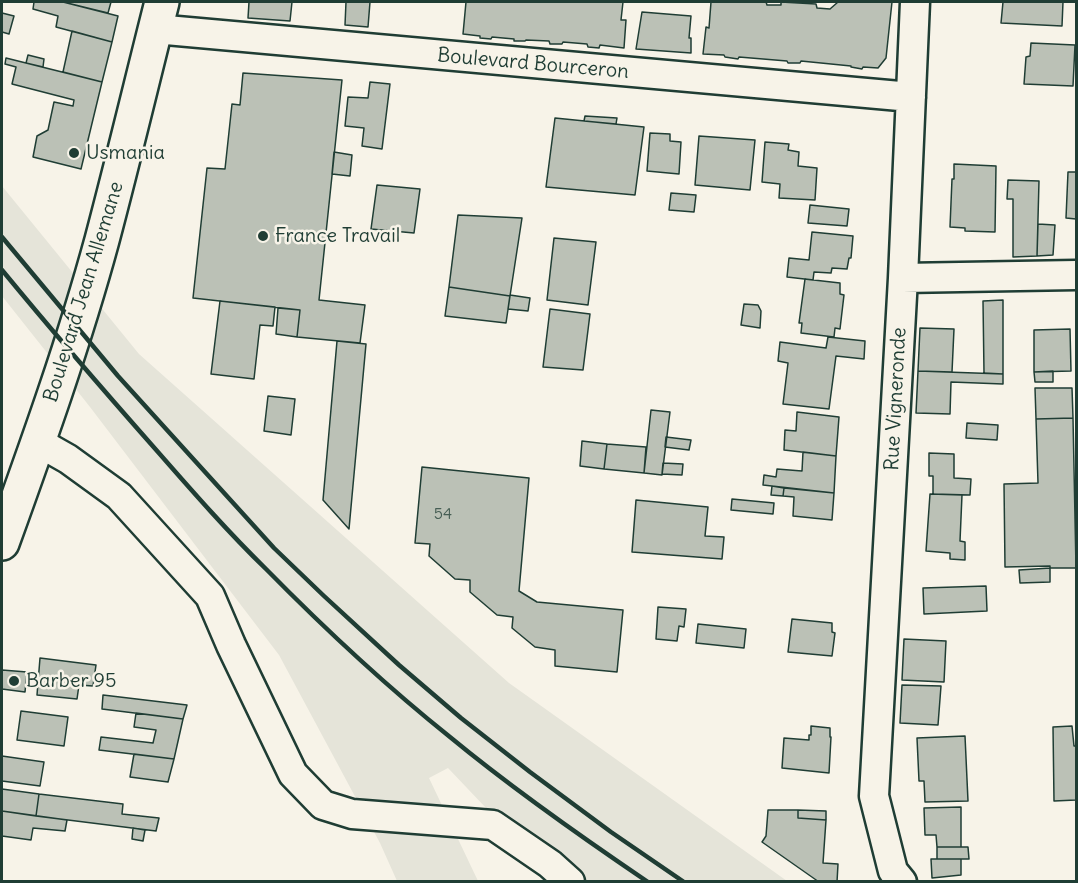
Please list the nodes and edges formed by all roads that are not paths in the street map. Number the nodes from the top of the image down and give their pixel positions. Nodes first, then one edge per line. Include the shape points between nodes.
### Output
1 (915, 2) edge
2 (158, 15) edge
3 (911, 97) junction
4 (1077, 275) edge
5 (903, 278) junction
6 (38, 442) junction
7 (2, 543) edge
8 (570, 882) edge
9 (902, 882) edge

1 - 3 street, Rue Vigneronde
2 - 3 street, Boulevard Bourceron
2 - 6 main road, Boulevard Jean Allemane via 102,241
3 - 5 street, Rue Vigneronde
4 - 5 street
5 - 9 street, Rue Vigneronde via 874,796 892,871
6 - 7 main road, Boulevard Jean Allemane
6 - 8 street via 119,496 210,596 292,774 323,805 352,814 493,825

